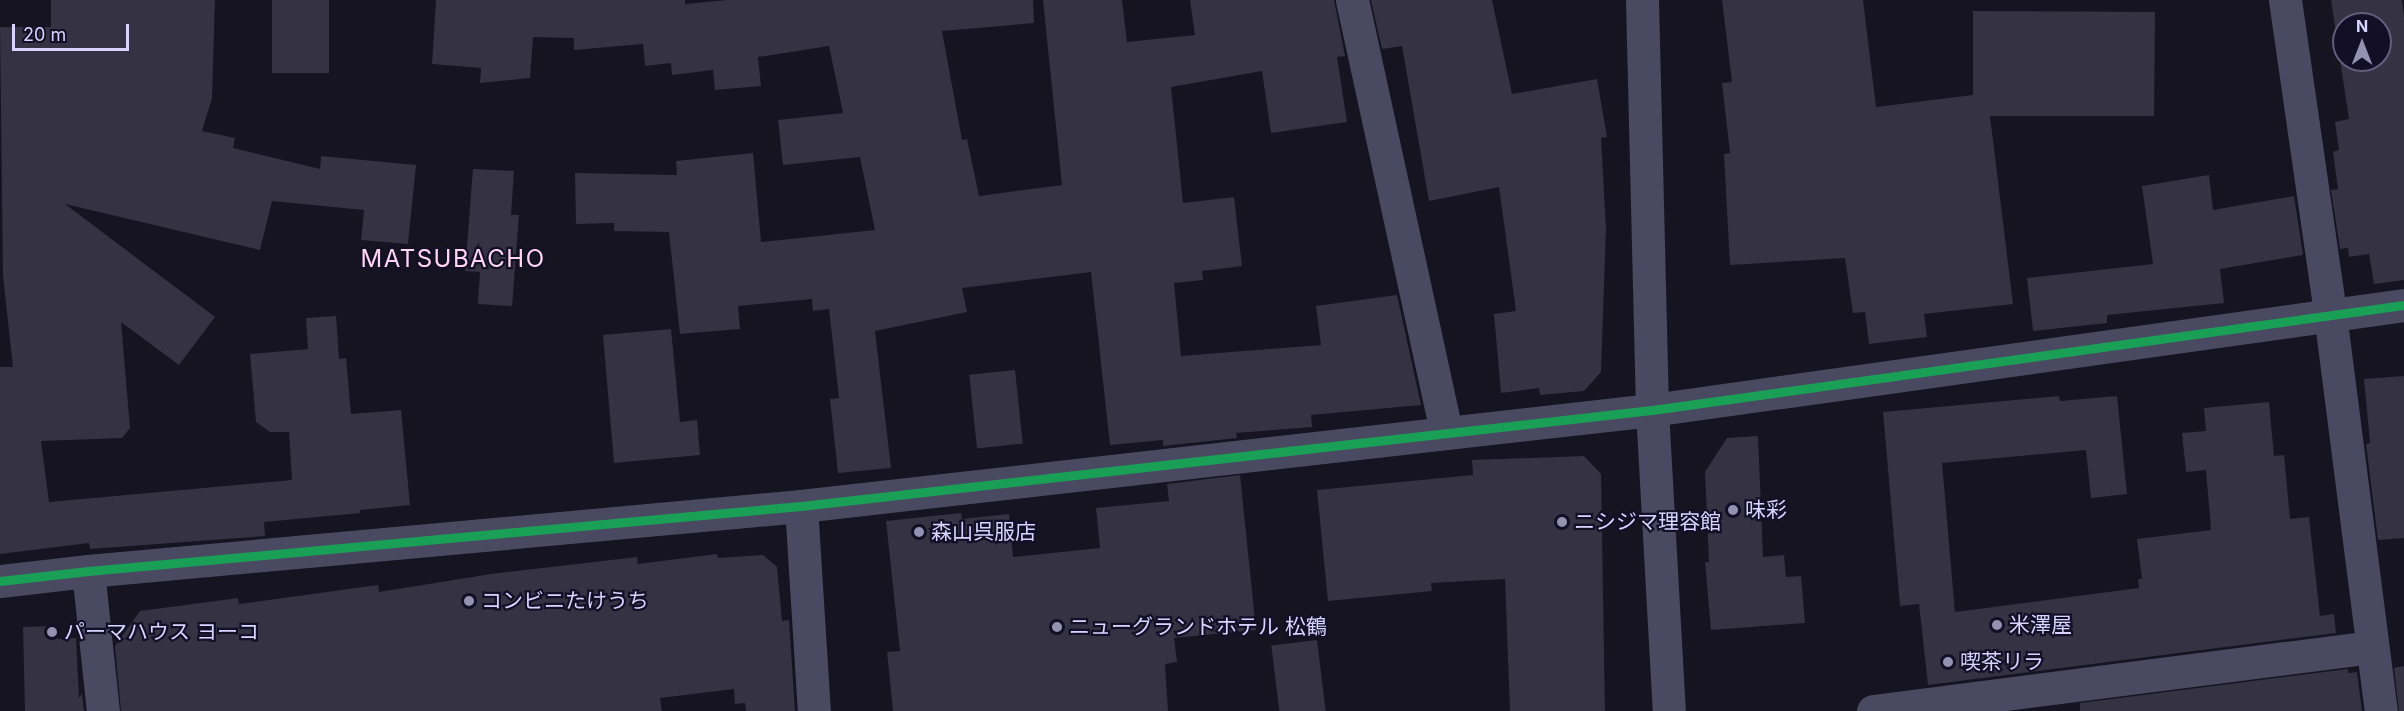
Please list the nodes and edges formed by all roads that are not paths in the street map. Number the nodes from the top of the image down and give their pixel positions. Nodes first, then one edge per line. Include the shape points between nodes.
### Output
1 (1352, 0) edge
2 (1642, 0) edge
3 (2285, 0) edge
4 (2404, 305) edge
5 (2330, 314) junction
6 (1652, 410) junction
7 (1446, 432) junction
8 (801, 506) junction
9 (88, 571) junction
10 (0, 581) edge
11 (2371, 647) junction
12 (103, 711) edge
13 (814, 711) edge
14 (1669, 711) edge
15 (1873, 711) edge
16 (2381, 711) edge

1 - 7 street
2 - 6 street
3 - 5 street
4 - 5 street
5 - 6 street
5 - 11 street
6 - 7 street
6 - 14 street
7 - 8 street
8 - 9 street
8 - 13 street
9 - 10 street
9 - 12 street
11 - 15 street
11 - 16 street

